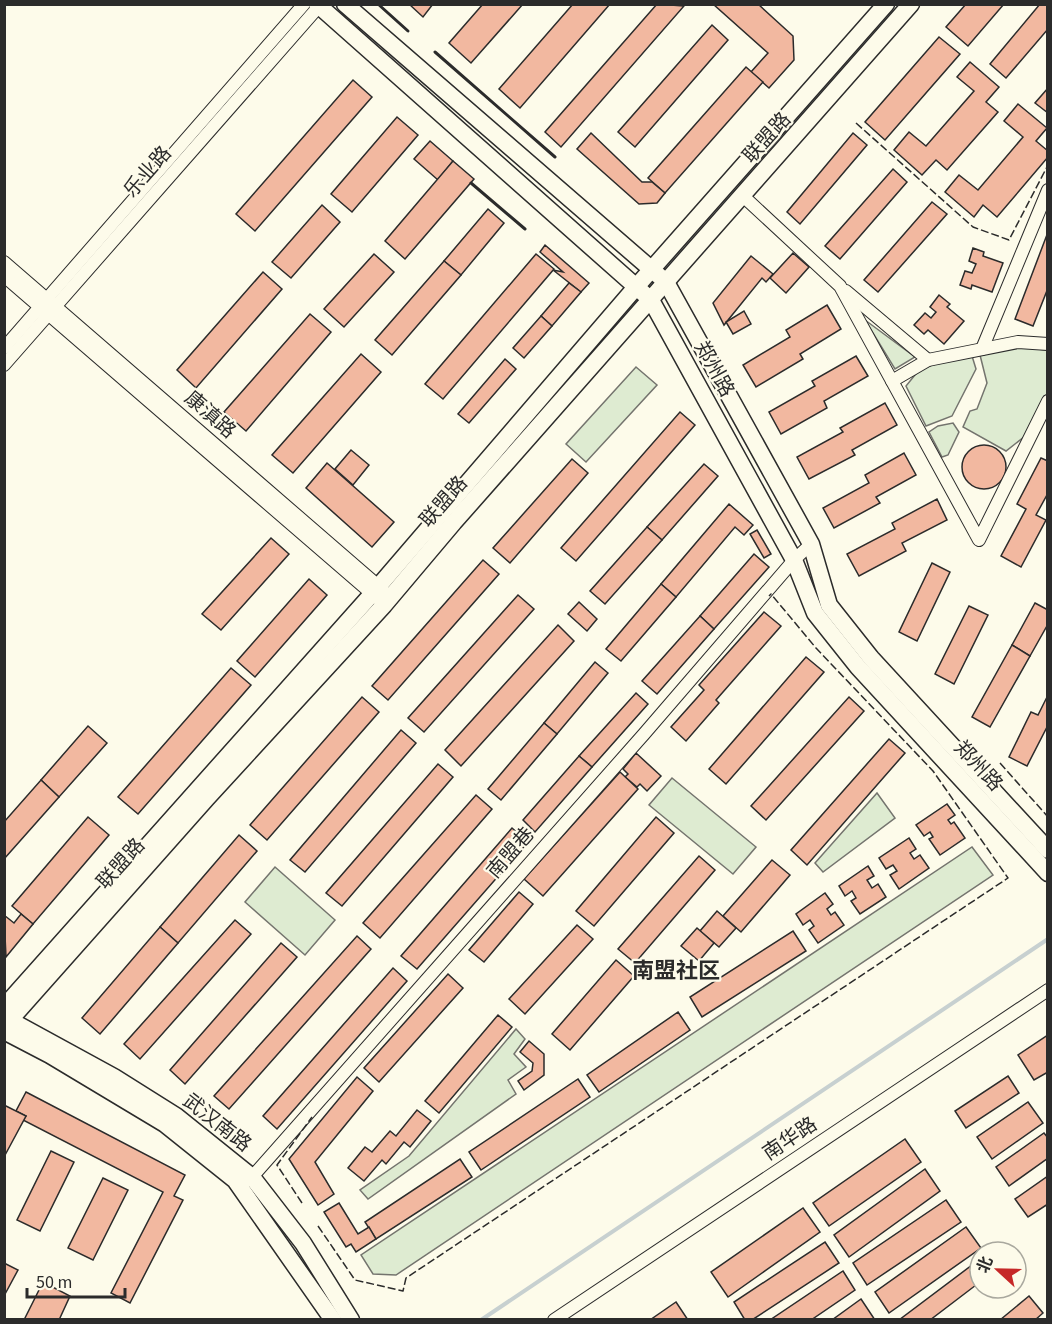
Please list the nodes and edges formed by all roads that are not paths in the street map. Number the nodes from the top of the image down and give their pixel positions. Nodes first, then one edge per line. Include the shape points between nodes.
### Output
1 (345, 4) edge
2 (886, 4) edge
3 (911, 4) edge
4 (315, 5) edge
5 (1047, 190) edge
6 (743, 196) junction
7 (4, 262) edge
8 (652, 269) junction
9 (4, 276) edge
10 (666, 282) junction
11 (840, 286) junction
12 (636, 288) junction
13 (651, 300) junction
14 (48, 307) junction
15 (1047, 344) edge
16 (4, 348) edge
17 (982, 349) junction
18 (928, 360) junction
19 (4, 365) edge
20 (892, 381) junction
21 (1047, 402) edge
22 (811, 544) junction
23 (794, 560) junction
24 (382, 595) junction
25 (1004, 813) junction
26 (1047, 850) edge
27 (1047, 873) edge
28 (1047, 990) edge
29 (5, 1020) edge
30 (246, 1181) junction
31 (333, 1320) edge
32 (351, 1320) edge
33 (554, 1320) edge

1 - 8 main road, 郑州路
2 - 8 main road, 联盟路
3 - 6 main road, 联盟路
4 - 12 main road, 郑州路
4 - 14 street, 乐业路
5 - 17 street
6 - 10 main road, 联盟路
6 - 11 street
7 - 14 street, 康滇路
8 - 10 main road, 郑州路
8 - 12 main road, 联盟路
9 - 14 street, 康滇路
10 - 13 main road, 联盟路
10 - 22 main road, 郑州路
11 - 18 street
11 - 20 street
12 - 13 main road, 郑州路
12 - 24 main road, 联盟路
13 - 23 main road, 郑州路
13 - 24 main road, 联盟路 via 454,522
14 - 16 street, 乐业路
14 - 19 street, 乐业路
14 - 24 street, 康滇路
15 - 17 street via 1018,342
17 - 18 street
18 - 20 street
20 - 21 street via 979,540
22 - 23 street, 南盟巷
22 - 25 main road, 郑州路 via 829,605
23 - 25 main road, 郑州路 via 815,613 858,667
23 - 30 street, 南盟巷
24 - 29 main road, 联盟路 via 207,798
25 - 26 main road
25 - 27 main road
28 - 33 street, 南华路
29 - 30 main road, 武汉南路 via 114,1077 176,1116
30 - 31 main road, 武汉南路
30 - 32 main road, 武汉南路 via 303,1243

